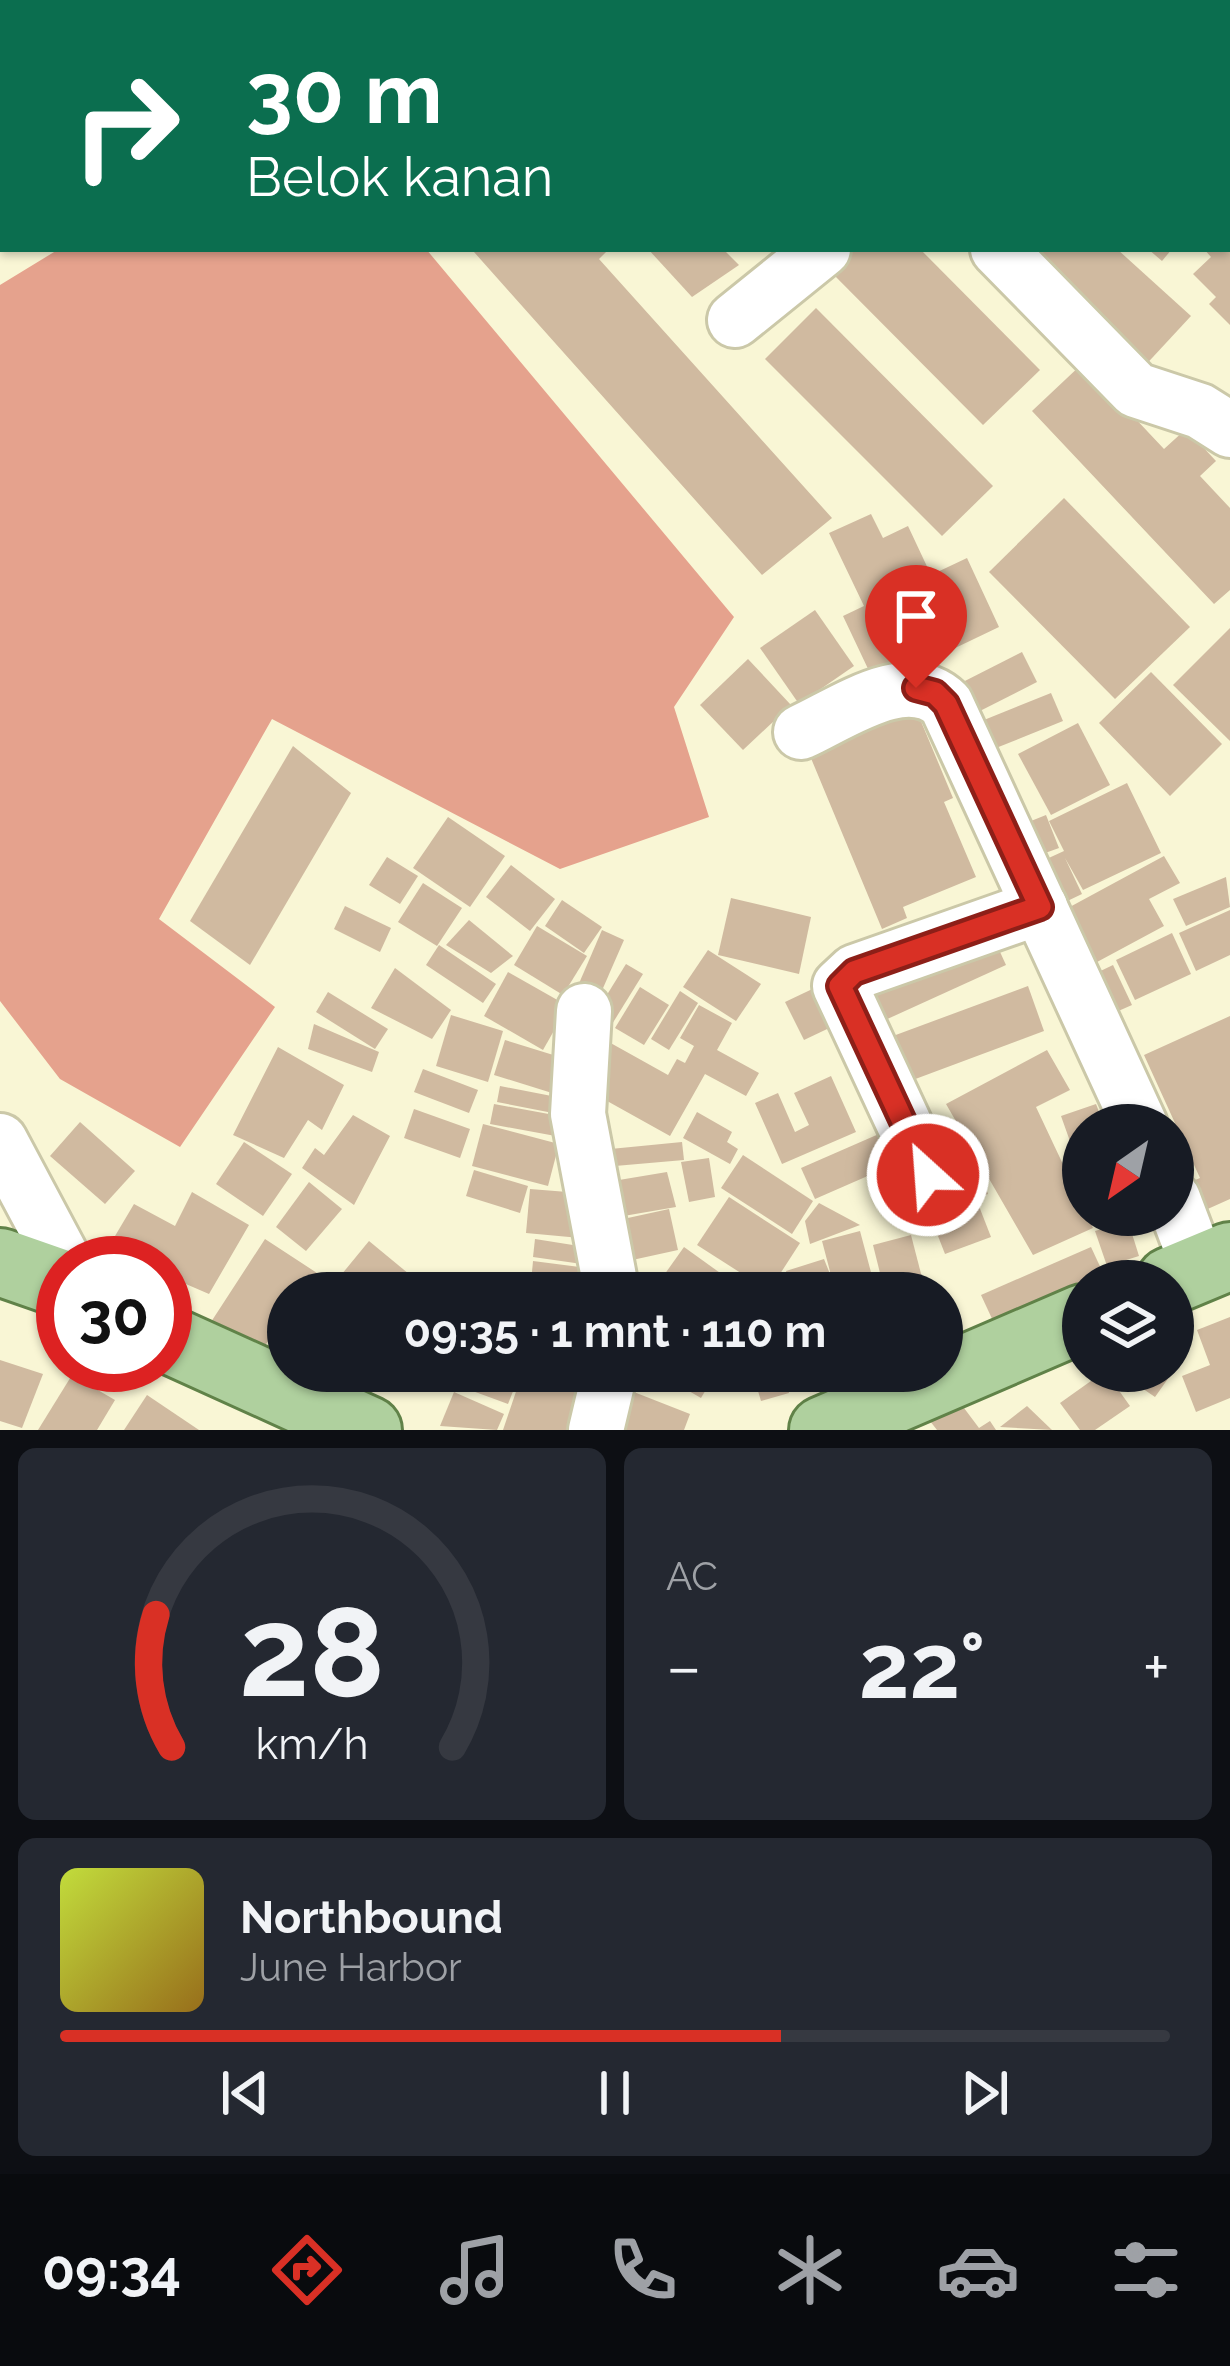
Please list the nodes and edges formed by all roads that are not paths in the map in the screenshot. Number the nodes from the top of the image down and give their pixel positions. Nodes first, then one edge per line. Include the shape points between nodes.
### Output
1 (819, 252) edge
2 (1001, 252) edge
3 (735, 320) dead end
4 (1230, 430) edge
5 (801, 732) dead end
6 (1040, 907) junction
7 (584, 1011) dead end
8 (1130, 1104) edge
9 (0, 1141) edge
10 (928, 1175) dead end
11 (51, 1236) edge
12 (1187, 1236) edge
13 (0, 1262) edge
14 (1200, 1268) edge
15 (608, 1272) edge
16 (36, 1275) edge
17 (1062, 1327) edge
18 (192, 1350) edge
19 (605, 1392) edge
20 (368, 1430) edge
21 (596, 1430) edge
22 (823, 1430) edge

1 - 3 street
2 - 4 street via 1136,390
5 - 6 street via 892,692 935,693
6 - 8 street
6 - 10 street via 854,972 840,986
7 - 15 street via 578,1114
9 - 11 street
12 - 14 street
13 - 16 main road
17 - 22 main road
18 - 20 main road
19 - 21 street

